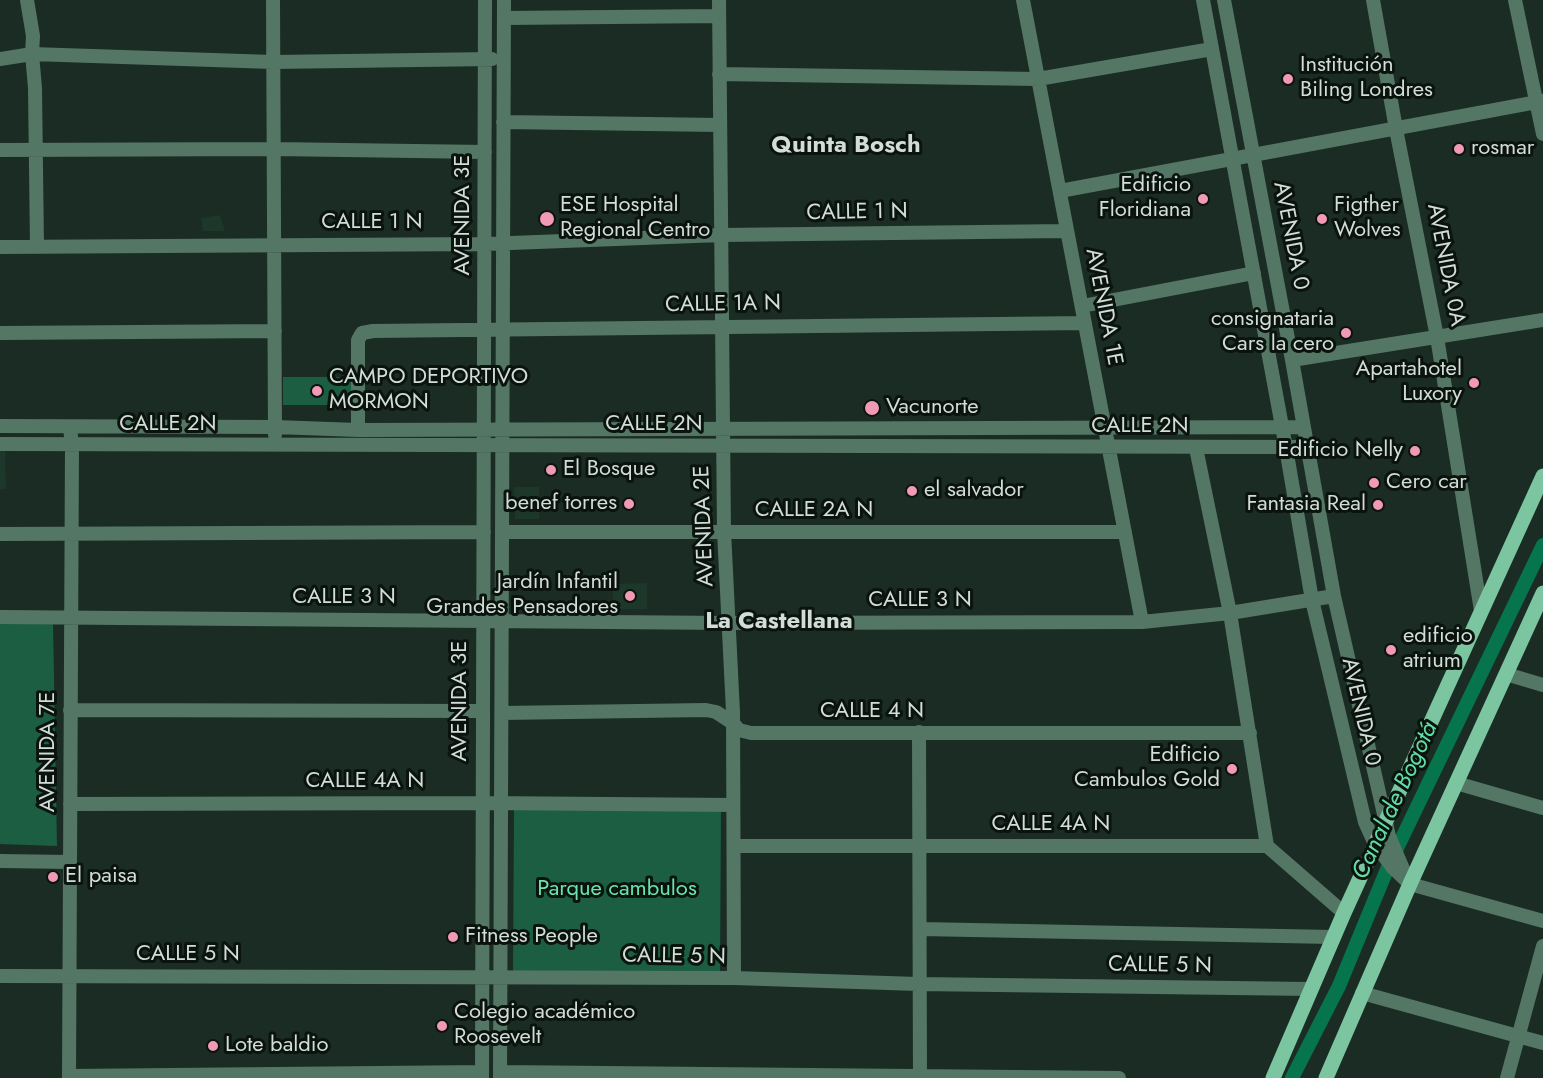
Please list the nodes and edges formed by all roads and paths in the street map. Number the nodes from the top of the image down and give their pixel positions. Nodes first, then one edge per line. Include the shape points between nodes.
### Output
1 (19, 0) edge
2 (27, 0) edge
3 (273, 0) edge
4 (485, 0) edge
5 (504, 0) edge
6 (718, 0) edge
7 (1023, 0) edge
8 (1203, 0) edge
9 (1224, 0) edge
10 (1373, 0) edge
11 (1515, 0) edge
12 (719, 16) junction
13 (504, 18) junction
14 (1212, 49) junction
15 (32, 54) junction
16 (0, 59) edge
17 (485, 59) junction
18 (504, 59) junction
19 (273, 62) junction
20 (719, 74) junction
21 (1038, 79) junction
22 (1540, 102) edge
23 (503, 122) junction
24 (720, 125) junction
25 (1396, 129) junction
26 (1543, 134) edge
27 (274, 149) junction
28 (0, 150) edge
29 (36, 150) junction
30 (485, 152) junction
31 (1253, 154) junction
32 (1232, 159) junction
33 (1060, 191) junction
34 (1067, 231) junction
35 (721, 235) junction
36 (503, 243) junction
37 (485, 244) junction
38 (274, 245) junction
39 (0, 247) edge
40 (37, 247) junction
41 (1254, 273) junction
42 (1082, 306) junction
43 (1543, 320) edge
44 (1085, 323) junction
45 (722, 326) junction
46 (485, 329) junction
47 (503, 329) junction
48 (275, 331) junction
49 (0, 333) edge
50 (1437, 337) junction
51 (1292, 360) junction
52 (0, 426) edge
53 (70, 427) junction
54 (275, 427) junction
55 (1304, 427) junction
56 (1283, 428) junction
57 (723, 429) junction
58 (1105, 429) junction
59 (358, 430) junction
60 (485, 430) junction
61 (502, 430) junction
62 (0, 444) edge
63 (72, 446) junction
64 (275, 446) junction
65 (485, 446) junction
66 (502, 446) junction
67 (723, 447) junction
68 (1307, 447) junction
69 (1109, 448) junction
70 (1196, 448) junction
71 (1286, 448) junction
72 (1543, 476) edge
73 (724, 531) junction
74 (484, 532) junction
75 (502, 532) junction
76 (1125, 532) junction
77 (0, 534) edge
78 (71, 535) junction
79 (1543, 593) edge
80 (1334, 596) junction
81 (1312, 600) junction
82 (1481, 611) junction
83 (1230, 614) junction
84 (0, 617) edge
85 (71, 617) junction
86 (482, 620) junction
87 (502, 620) junction
88 (1142, 622) junction
89 (729, 623) junction
90 (1506, 674) junction
91 (1543, 685) edge
92 (70, 710) junction
93 (482, 711) junction
94 (502, 712) junction
95 (733, 723) junction
96 (919, 732) junction
97 (1250, 734) junction
98 (1456, 783) junction
99 (482, 803) junction
100 (70, 804) junction
101 (501, 804) junction
102 (733, 806) junction
103 (1543, 808) edge
104 (1383, 839) junction
105 (734, 846) junction
106 (919, 846) junction
107 (1267, 846) junction
108 (0, 861) edge
109 (70, 862) junction
110 (1410, 884) junction
111 (1344, 913) junction
112 (1543, 921) edge
113 (920, 929) junction
114 (1333, 937) junction
115 (1543, 946) edge
116 (0, 975) edge
117 (69, 976) junction
118 (483, 976) junction
119 (501, 976) junction
120 (734, 978) junction
121 (918, 984) junction
122 (1311, 989) junction
123 (1362, 993) junction
124 (1519, 1036) junction
125 (1543, 1043) edge
126 (483, 1075) edge
127 (501, 1075) edge
128 (69, 1077) edge
129 (920, 1077) edge
130 (1119, 1078) edge
131 (1273, 1078) edge
132 (1326, 1078) edge
133 (1508, 1078) edge

1 - 15 street
2 - 15 street
3 - 19 street
4 - 17 street, AVENIDA 3E
5 - 13 street, AVENIDA 3E
6 - 12 street, AVENIDA 2E
7 - 21 street, AVENIDA 1E
8 - 14 street, AVENIDA 0
9 - 31 street, AVENIDA 0
10 - 25 street, AVENIDA 0A
11 - 22 street
12 - 13 street
12 - 20 street, AVENIDA 2E
13 - 18 street, AVENIDA 3E
14 - 21 street
14 - 32 street, AVENIDA 0
15 - 16 street
15 - 19 street
15 - 29 street
17 - 18 street
17 - 19 street
17 - 30 street, AVENIDA 3E
18 - 23 street, AVENIDA 3E
19 - 27 street
20 - 21 street
20 - 24 street, AVENIDA 2E
21 - 33 street, AVENIDA 1E
22 - 25 street
22 - 26 street
23 - 24 street
23 - 36 street, AVENIDA 3E
24 - 35 street, AVENIDA 2E
25 - 31 street
25 - 50 street, AVENIDA 0A
27 - 29 street
27 - 30 street
27 - 38 street
28 - 29 street
29 - 40 street
30 - 37 street, AVENIDA 3E
31 - 32 street
31 - 51 street, AVENIDA 0
32 - 33 street
32 - 41 street, AVENIDA 0
33 - 34 street, AVENIDA 1E
34 - 35 street, CALLE 1 N
34 - 42 street, AVENIDA 1E
35 - 36 street, CALLE 1 N
35 - 45 street, AVENIDA 2E
36 - 37 street, CALLE 1 N
36 - 47 street, AVENIDA 3E
37 - 38 street, CALLE 1 N
37 - 46 street, AVENIDA 3E
38 - 40 street, CALLE 1 N
38 - 48 street
39 - 40 street, CALLE 1 N
41 - 42 street
41 - 56 street, AVENIDA 0
42 - 44 street, AVENIDA 1E
43 - 50 street
44 - 45 street, CALLE 1A N
44 - 58 street, AVENIDA 1E
45 - 47 street, CALLE 1A N
45 - 57 street, AVENIDA 2E
46 - 47 street, CALLE 1A N
46 - 59 street, CALLE 1A N via 362,333 358,340
46 - 60 street, AVENIDA 3E
47 - 61 street, AVENIDA 3E
48 - 49 street
48 - 54 street
50 - 51 street
50 - 82 street, AVENIDA 0A
51 - 55 street, AVENIDA 0
52 - 53 street, CALLE 2N
53 - 54 street, CALLE 2N
53 - 63 street, AVENIDA 7E
54 - 59 street, CALLE 2N
54 - 64 street
55 - 56 street, CALLE 2N
55 - 68 street, AVENIDA 0
56 - 58 street, CALLE 2N
56 - 71 street, AVENIDA 0
57 - 58 street, CALLE 2N
57 - 61 street, CALLE 2N
57 - 67 street, AVENIDA 2E
58 - 69 street, AVENIDA 1E
59 - 60 street, CALLE 2N
60 - 61 street, CALLE 2N
60 - 65 street, AVENIDA 3E
61 - 66 street, AVENIDA 3E
62 - 63 street, CALLE 2N
63 - 64 street, CALLE 2N
63 - 78 street, AVENIDA 7E
64 - 65 street, CALLE 2N
65 - 66 street, CALLE 2N
65 - 74 street, AVENIDA 3E
66 - 67 street, CALLE 2N
66 - 75 street, AVENIDA 3E
67 - 69 street, CALLE 2N
67 - 73 street, AVENIDA 2E
68 - 71 street, CALLE 2N
68 - 80 street, AVENIDA 0
69 - 70 street, CALLE 2N
69 - 76 street, AVENIDA 1E
70 - 71 street, CALLE 2N
70 - 83 street
71 - 81 street, AVENIDA 0
72 - 82 main road
73 - 75 street, CALLE 2A N
73 - 76 street, CALLE 2A N
73 - 89 street, AVENIDA 2E
74 - 78 street
74 - 86 street, AVENIDA 3E
75 - 87 street, AVENIDA 3E
76 - 88 street, AVENIDA 1E
77 - 78 street
78 - 85 street, AVENIDA 7E
79 - 90 main road
80 - 81 street, CALLE 3 N
80 - 104 street, AVENIDA 0
81 - 83 street, CALLE 3 N
81 - 104 street, AVENIDA 0 via 1365,822
82 - 104 main road
83 - 88 street, CALLE 3 N
83 - 97 street
84 - 85 street, CALLE 3 N
85 - 86 street, CALLE 3 N
85 - 92 street, AVENIDA 7E
86 - 87 street, CALLE 3 N
86 - 93 street, AVENIDA 3E
87 - 89 street, CALLE 3 N
87 - 94 street, AVENIDA 3E
88 - 89 street, CALLE 3 N
89 - 95 street, AVENIDA 2E
90 - 91 street
90 - 98 main road
92 - 93 street
92 - 100 street, AVENIDA 7E
93 - 99 street, AVENIDA 3E
94 - 95 street, CALLE 4 N via 706,710
94 - 101 street, AVENIDA 3E
95 - 96 street, CALLE 4 N via 739,730 751,733
95 - 102 street, AVENIDA 2E
96 - 97 street, CALLE 4 N
96 - 106 street
97 - 107 street
98 - 103 street
98 - 110 main road
99 - 100 street, CALLE 4A N
99 - 101 street, CALLE 4A N
99 - 118 street, AVENIDA 3E
100 - 109 street, AVENIDA 7E
101 - 102 street, CALLE 4A N
101 - 119 street, AVENIDA 3E
102 - 105 street, AVENIDA 2E
104 - 110 street, AVENIDA 0
104 - 111 main road
105 - 106 street, CALLE 4A N
105 - 120 street, AVENIDA 2E
106 - 107 street, CALLE 4A N
106 - 113 street
107 - 111 street
108 - 109 street
109 - 117 street, AVENIDA 7E
110 - 112 street
110 - 123 main road
111 - 114 main road
113 - 114 street
113 - 121 street
114 - 122 main road
115 - 124 street
116 - 117 street, CALLE 5 N
117 - 118 street, CALLE 5 N
117 - 128 street, AVENIDA 7E
118 - 119 street, CALLE 5 N
118 - 126 street, AVENIDA 3E
119 - 120 street, CALLE 5 N
119 - 127 street, AVENIDA 3E
120 - 121 street, CALLE 5 N
121 - 122 street, CALLE 5 N
121 - 129 street
122 - 131 main road
123 - 124 street
123 - 132 main road
124 - 125 street
124 - 133 street
126 - 128 street
127 - 129 street
129 - 130 street

